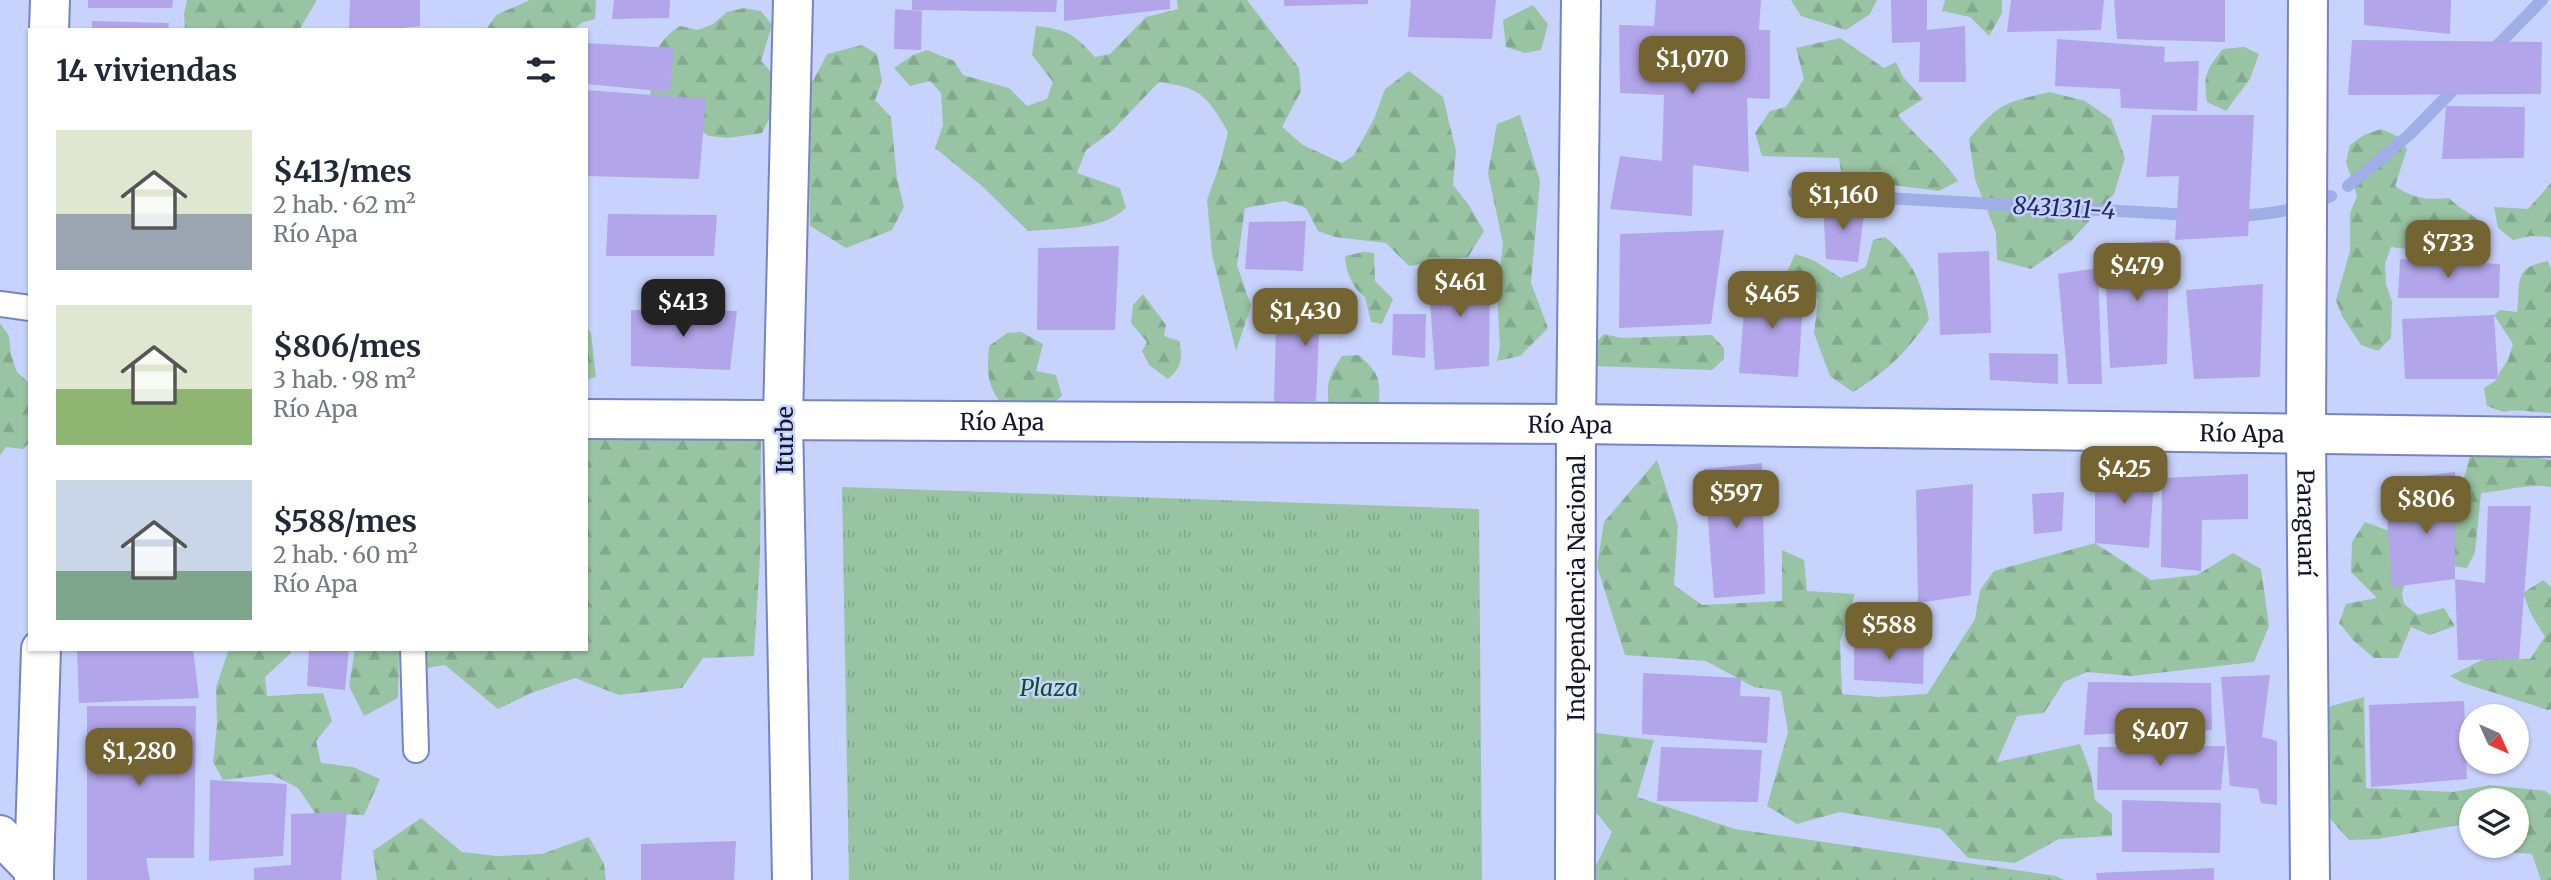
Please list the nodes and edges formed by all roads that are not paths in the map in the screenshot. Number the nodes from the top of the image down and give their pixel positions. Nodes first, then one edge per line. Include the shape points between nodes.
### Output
1 (50, 0) edge
2 (793, 0) edge
3 (1581, 0) edge
4 (2308, 0) edge
5 (49, 28) edge
6 (0, 304) edge
7 (28, 308) edge
8 (588, 419) edge
9 (783, 419) junction
10 (1576, 424) junction
11 (2306, 432) junction
12 (2551, 437) edge
13 (41, 651) edge
14 (413, 651) edge
15 (416, 750) dead end
16 (0, 835) edge
17 (34, 875) edge
18 (792, 880) edge
19 (1575, 880) edge
20 (2310, 880) edge

1 - 5 street
2 - 9 street, Iturbe
3 - 10 street, Independencia Nacional
4 - 11 street, Paraguarí
6 - 7 lane
8 - 9 street, Río Apa
9 - 10 street, Río Apa
9 - 18 street, Iturbe
10 - 11 street, Río Apa
10 - 19 street, Independencia Nacional
11 - 12 street, Río Apa
11 - 20 street, Paraguarí
13 - 17 street
14 - 15 lane
16 - 17 street

